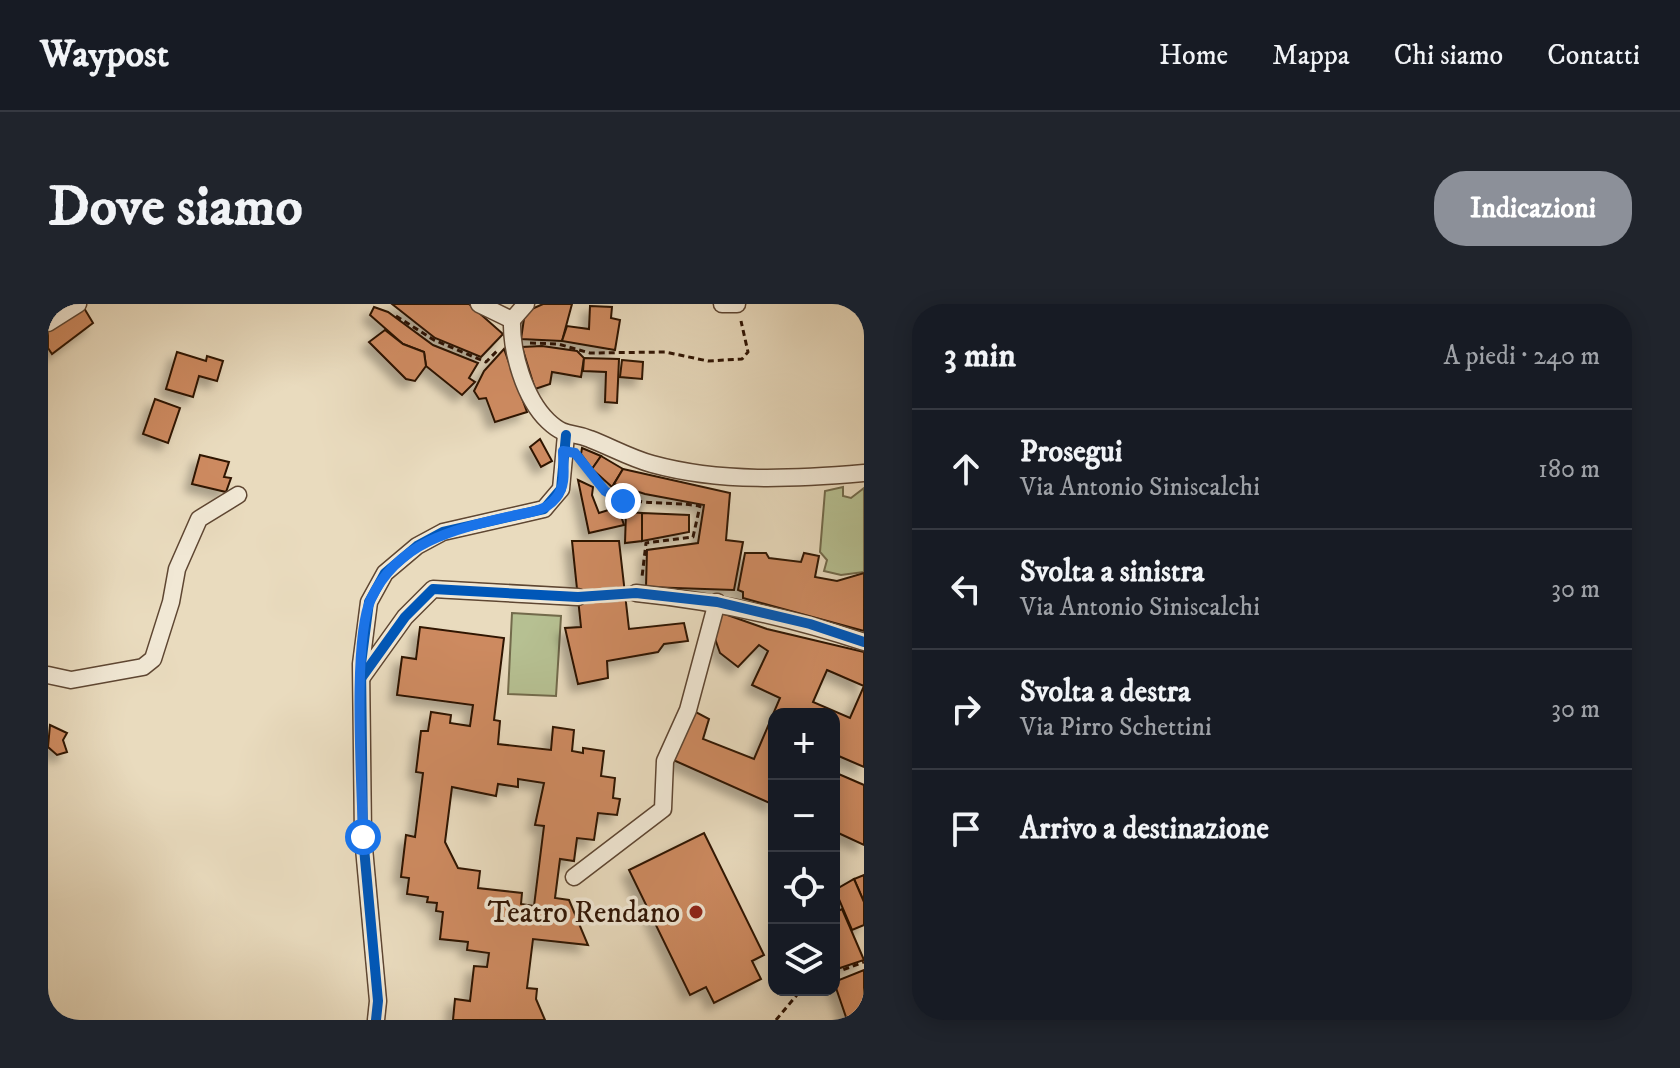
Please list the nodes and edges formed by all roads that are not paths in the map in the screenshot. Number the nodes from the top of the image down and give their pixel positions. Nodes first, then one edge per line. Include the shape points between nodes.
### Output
1 (78, 304) edge
2 (479, 304) edge
3 (526, 304) edge
4 (48, 323) edge
5 (512, 328) junction
6 (564, 443) junction
7 (864, 473) edge
8 (238, 495) dead end
9 (639, 587) tunnel mouth
10 (578, 597) tunnel mouth
11 (717, 602) junction
12 (864, 642) edge
13 (48, 675) edge
14 (362, 677) junction
15 (574, 877) dead end
16 (376, 1020) edge

1 - 4 street
2 - 5 street
3 - 5 street
5 - 6 street via 527,387
6 - 7 street via 590,438 655,465 703,473 782,480
6 - 14 street via 561,489 544,509 443,532 385,573 369,602
8 - 13 street via 199,519 177,569 153,659 143,667 71,680
9 - 11 street
10 - 14 street via 433,589 405,617
11 - 12 street
11 - 15 street via 688,710 665,761 663,809
14 - 16 street via 363,837

